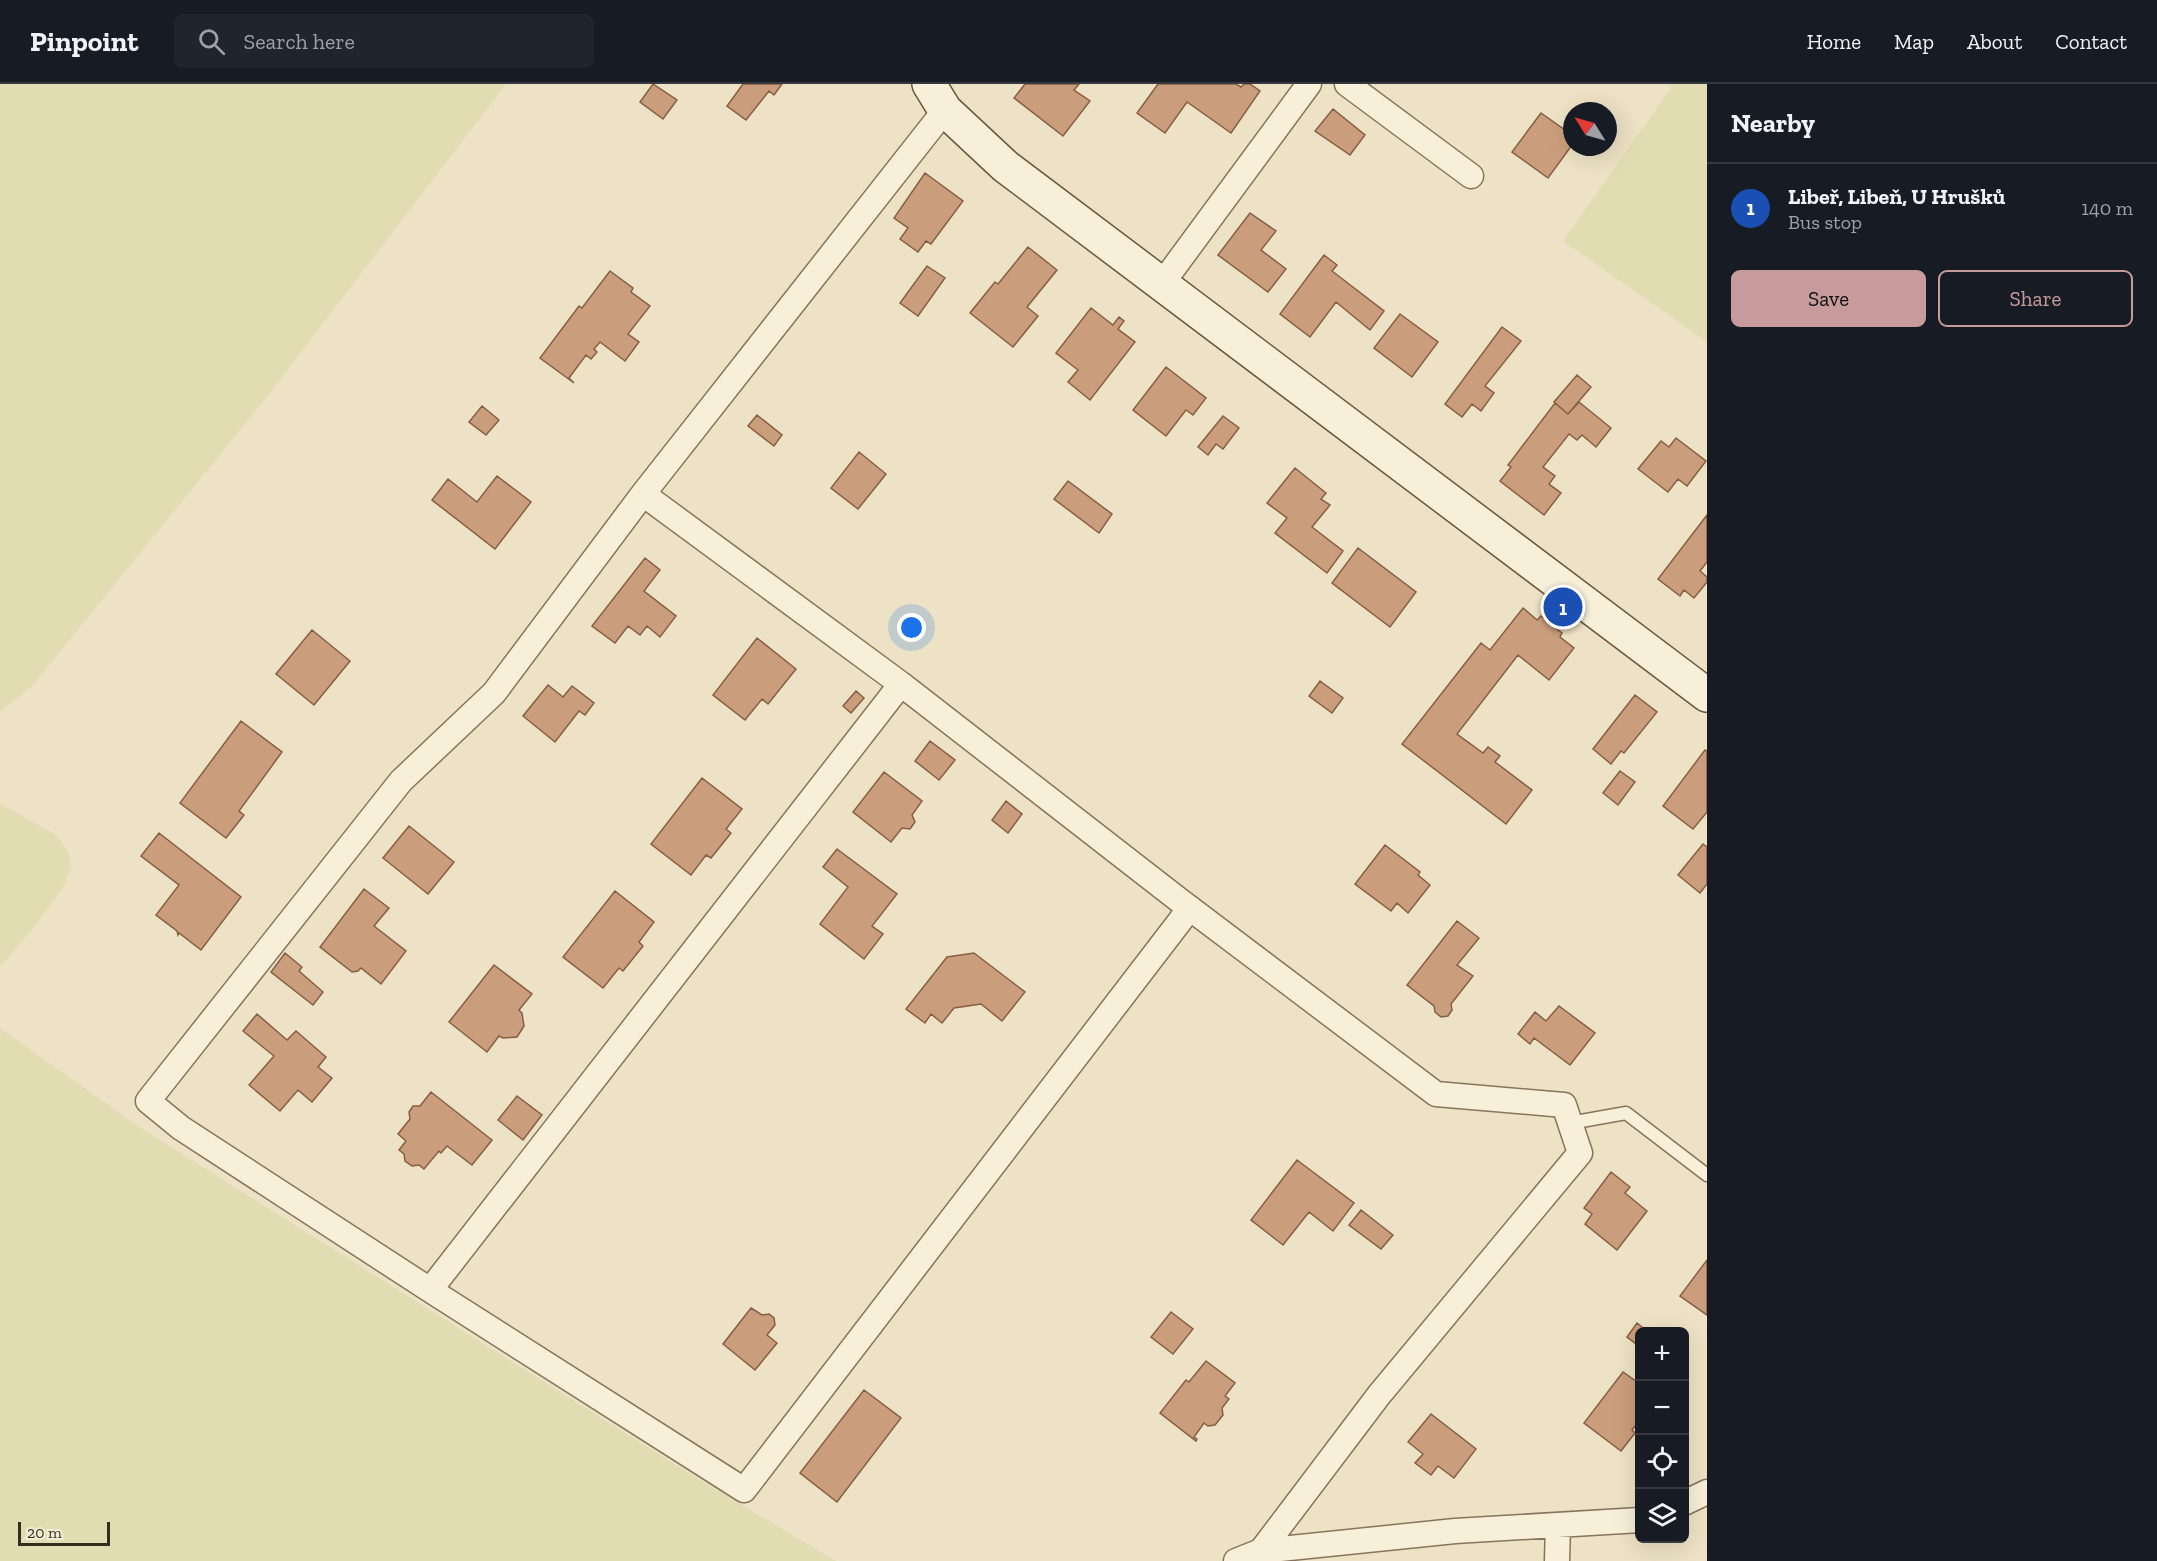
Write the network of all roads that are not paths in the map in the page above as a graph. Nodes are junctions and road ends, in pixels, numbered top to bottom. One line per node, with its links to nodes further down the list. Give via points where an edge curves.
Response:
1 (1309, 84): 5 (street)
2 (1347, 84): 4 (street)
3 (937, 97): 5 (street, via 1005,166); 6 (street)
4 (1472, 176)
5 (1161, 285): 8 (street)
6 (642, 494): 7 (street); 12 (street, via 495,693 401,781 148,1101 181,1128)
7 (902, 684): 9 (street); 12 (street)
8 (1707, 695)
9 (1190, 908): 10 (street, via 1436,1094 1564,1105); 12 (street, via 744,1490)
10 (1570, 1123): 11 (lane, via 1626,1113); 17 (street, via 1580,1153 1380,1395)
11 (1707, 1175)
12 (430, 1290)
13 (1707, 1492): 14 (street)
14 (1689, 1501)
15 (1635, 1520): 16 (street)
16 (1558, 1526): 17 (street, via 1455,1531); 19 (street)
17 (1261, 1551): 18 (street)
18 (1236, 1561)
19 (1557, 1561)

